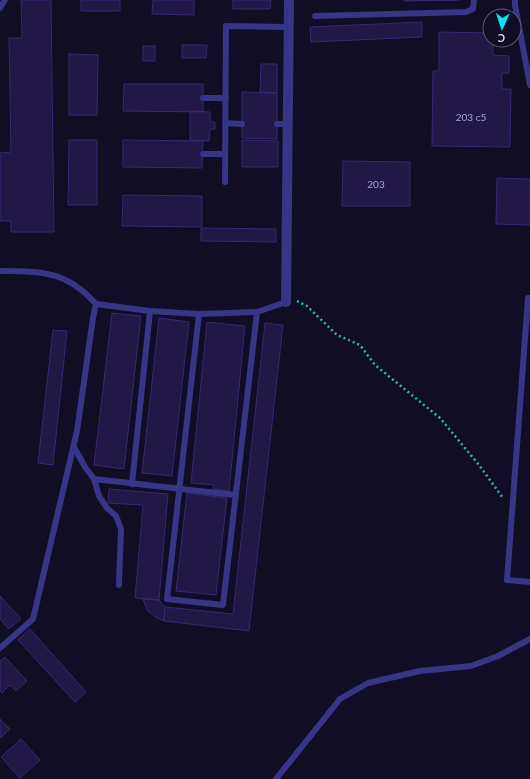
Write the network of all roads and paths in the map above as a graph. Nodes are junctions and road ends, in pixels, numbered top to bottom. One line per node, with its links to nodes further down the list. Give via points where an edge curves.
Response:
1 (5, 0): 5 (lane)
2 (289, 0): 7 (street)
3 (474, 0): 6 (lane, via 472,9 466,12)
4 (515, 0): 8 (lane)
5 (0, 8)
6 (315, 16)
7 (289, 27): 11 (lane, via 226,26); 15 (street)
8 (527, 50): 9 (lane)
9 (530, 85)
10 (203, 98): 11 (lane)
11 (226, 98): 12 (lane)
12 (225, 124): 13 (lane); 17 (lane)
13 (242, 124)
14 (277, 124): 15 (lane)
15 (288, 124): 20 (street)
16 (203, 154): 17 (lane)
17 (225, 154): 18 (lane)
18 (225, 182)
19 (0, 270): 22 (lane, via 35,272 64,278 80,288)
20 (286, 298): 24 (lane); 31 (path, via 307,306 337,335 360,345 375,365 440,418)
21 (530, 298): 31 (lane)
22 (96, 304): 23 (lane); 26 (lane)
23 (150, 311): 25 (lane); 28 (lane)
24 (257, 312): 25 (lane); 30 (lane)
25 (199, 314): 29 (lane)
26 (74, 446): 27 (lane); 35 (lane, via 33,619)
27 (94, 480): 28 (lane); 33 (lane, via 99,496 106,508 116,516 121,529)
28 (132, 484): 29 (lane)
29 (178, 489): 30 (lane); 30 (lane, via 167,599 223,604)
30 (235, 495)
31 (512, 510): 32 (lane, via 507,580)
32 (530, 582)
33 (119, 585)
34 (530, 639): 36 (lane, via 498,656 471,666 420,671 368,683 340,699)
35 (0, 648)
36 (276, 779)

